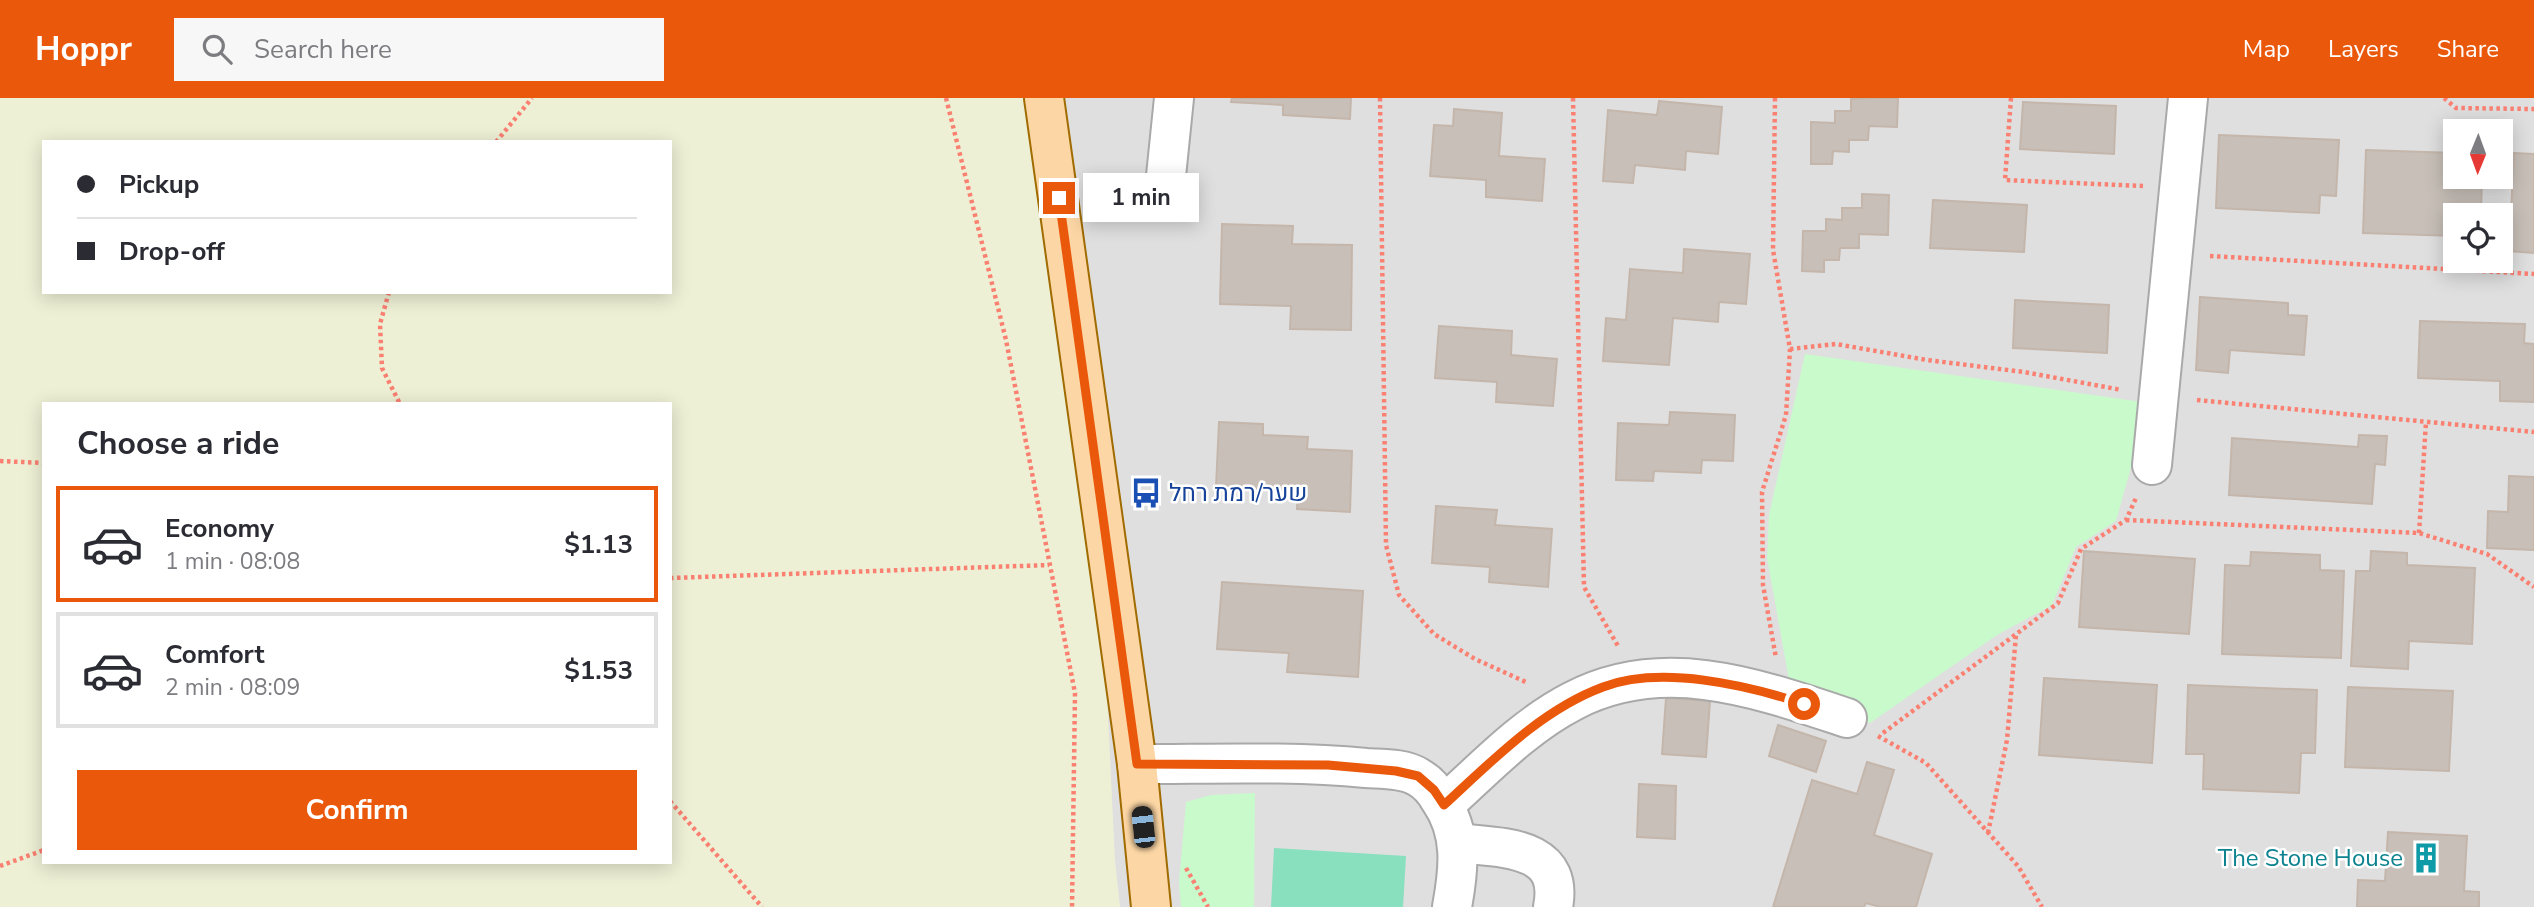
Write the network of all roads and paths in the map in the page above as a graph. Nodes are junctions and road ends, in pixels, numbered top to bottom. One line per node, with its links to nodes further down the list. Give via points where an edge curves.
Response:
1 (532, 98): 12 (path)
2 (946, 98): 25 (path, via 1006,340)
3 (1044, 98): 33 (main road)
4 (1174, 98): 13 (street)
5 (1380, 98): 31 (path, via 1386,545 1399,595 1434,634 1475,659)
6 (1573, 98): 29 (path, via 1584,587)
7 (1775, 98): 30 (path, via 1773,250 1790,349 1786,415 1762,492 1763,585)
8 (2011, 98): 14 (path, via 2006,180)
9 (2188, 98): 14 (street)
10 (2444, 98): 11 (path, via 2456,108)
11 (2534, 108)
12 (498, 140)
13 (1166, 176)
14 (2179, 188): 15 (street)
15 (2172, 254): 16 (path); 22 (street)
16 (2534, 274)
17 (388, 294): 18 (path, via 380,324 382,368)
18 (399, 402)
19 (2426, 422): 24 (path)
20 (0, 461): 21 (path)
21 (42, 463)
22 (2152, 465): 23 (path)
23 (2126, 520): 24 (path); 28 (path, via 2081,549 2058,603)
24 (2419, 533): 27 (path, via 2487,554)
25 (1049, 565): 26 (path); 41 (path, via 1074,693)
26 (672, 578)
27 (2534, 587)
28 (2017, 634): 32 (path); 36 (path, via 2007,740)
29 (1640, 678): 30 (street, via 1701,680); 31 (street, via 1605,686)
30 (1782, 696): 32 (street)
31 (1571, 702): 35 (street, via 1511,745)
32 (1863, 727): 36 (path, via 1926,764)
33 (1137, 764): 35 (street, via 1328,765 1396,771 1418,776); 42 (main road)
34 (672, 803): 40 (path)
35 (1444, 805): 37 (street)
36 (1988, 833): 45 (path, via 2018,866)
37 (1458, 843): 43 (street); 44 (street, via 1519,850 1543,861 1551,876)
38 (42, 851): 39 (path)
39 (0, 866)
40 (762, 907)
41 (1072, 907)
42 (1151, 907)
43 (1452, 907)
44 (1553, 907)
45 (2042, 907)

